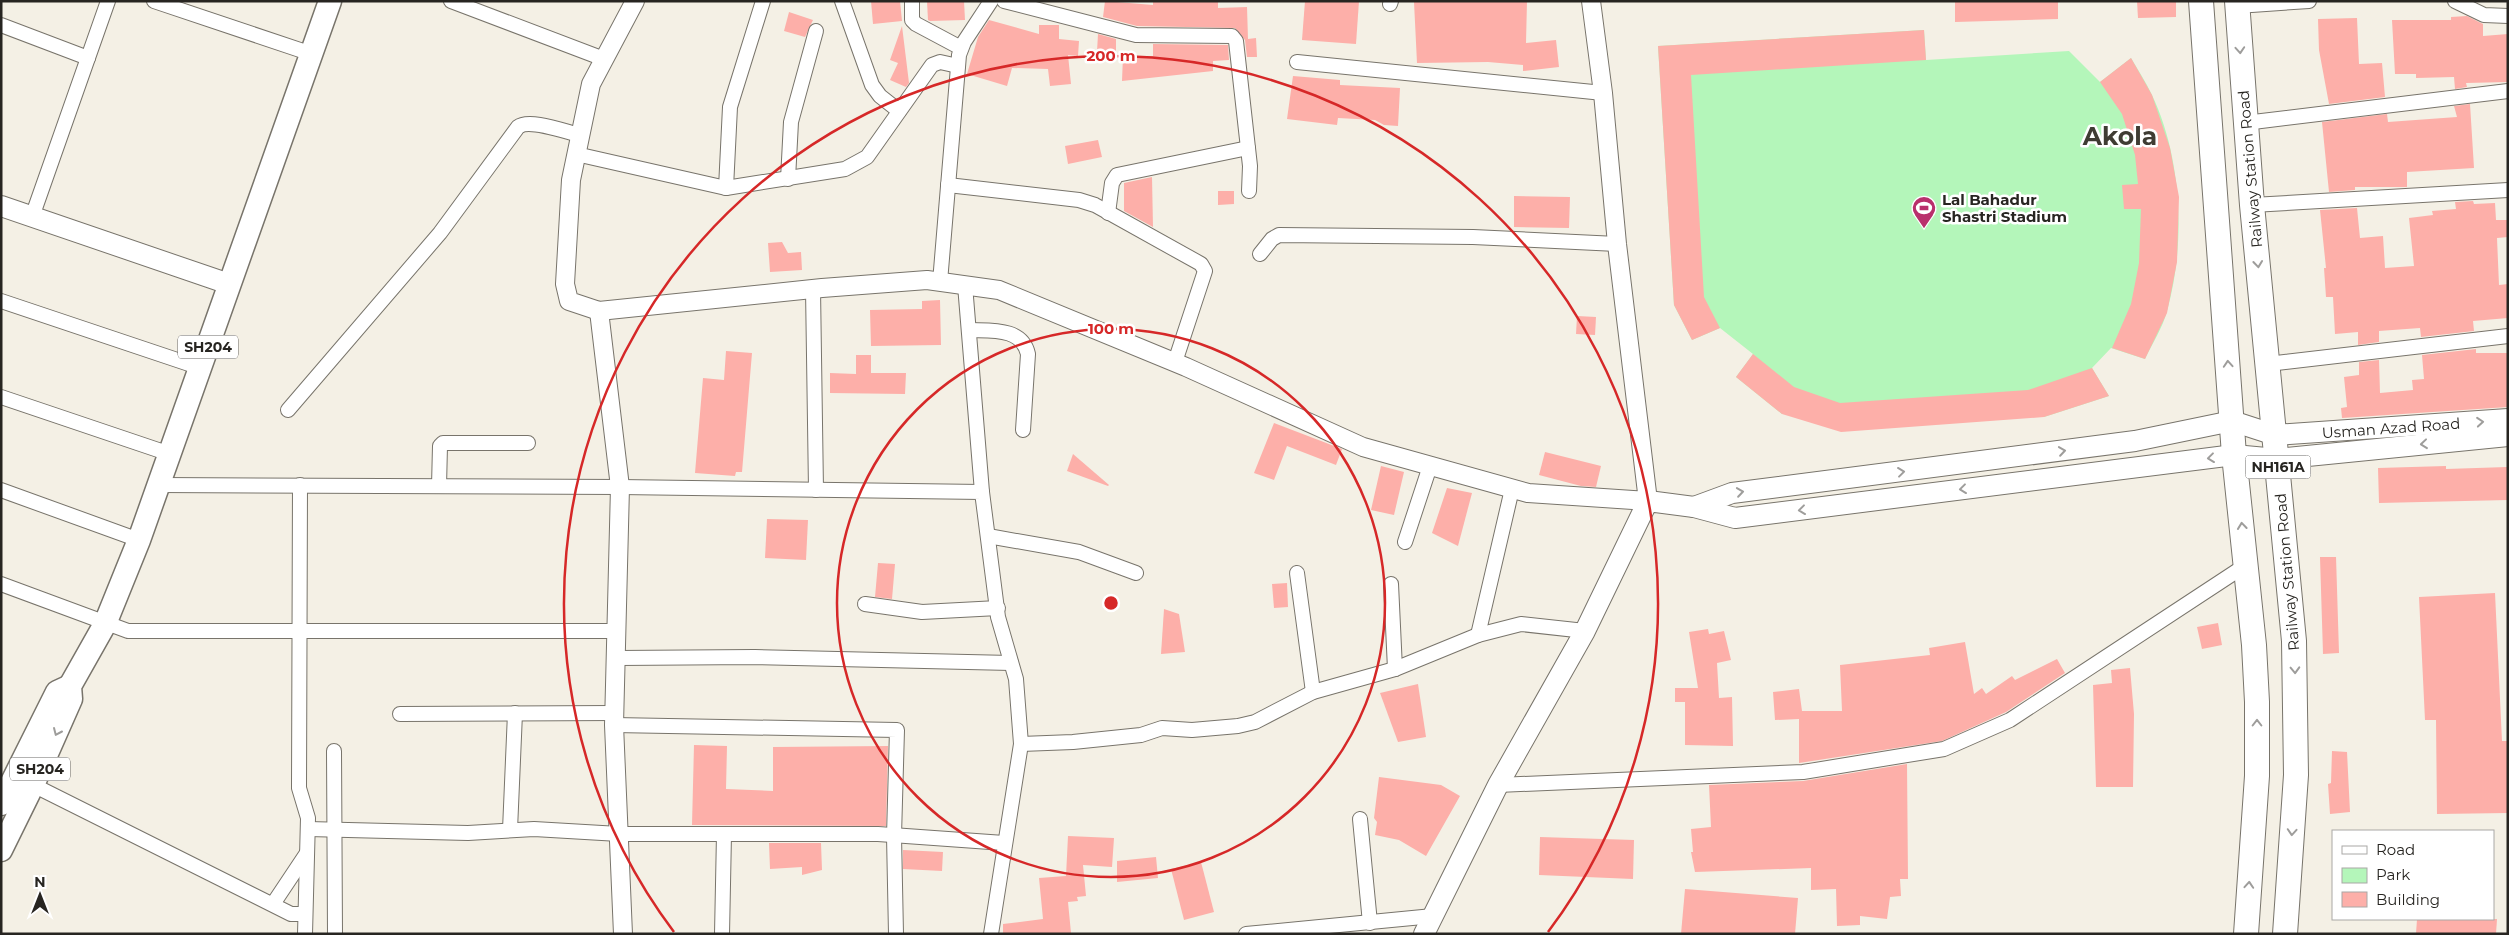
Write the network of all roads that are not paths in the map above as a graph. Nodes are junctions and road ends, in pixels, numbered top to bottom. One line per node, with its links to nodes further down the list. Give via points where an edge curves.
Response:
1 (108, 1): 21 (street)
2 (154, 1): 20 (street)
3 (330, 1): 20 (main road, SH204)
4 (451, 1): 22 (street)
5 (634, 1): 22 (street)
6 (763, 1): 34 (street, via 730,107)
7 (842, 1): 27 (street, via 872,85)
8 (912, 1): 19 (street, via 912,20 916,24)
9 (991, 1): 19 (street)
10 (1004, 1): 30 (street, via 1136,35 1232,36 1236,41)
11 (1591, 1): 26 (street)
12 (2200, 1): 57 (highway, NH161A, one-way to 12)
13 (2309, 1): 15 (street)
14 (2455, 1): 16 (street, via 2484,15)
15 (2237, 4): 28 (highway, Railway Station Road / NH161A, one-way to 28)
16 (2508, 16)
17 (1, 24): 21 (street)
18 (816, 32): 32 (street, via 791,122)
19 (960, 48): 24 (street)
20 (312, 54): 44 (main road, SH204)
21 (88, 58): 40 (street)
22 (604, 59): 29 (street, via 591,84)
23 (1298, 62): 26 (street)
24 (958, 66): 27 (street, via 940,62 932,65); 33 (street)
25 (2508, 91): 28 (street)
26 (1603, 93): 41 (street)
27 (899, 112): 32 (street, via 867,157 858,163 845,169)
28 (2246, 123): 37 (highway, Railway Station Road / NH161A)
29 (580, 135): 31 (street); 55 (street, via 531,124 518,127 440,233)
30 (1248, 148): 36 (street); 39 (street, via 1117,175 1112,183)
31 (576, 154): 34 (street); 48 (street, via 571,180 565,284 570,301)
32 (788, 179): 34 (street)
33 (948, 185): 39 (street, via 1079,200); 43 (street)
34 (726, 188)
35 (2508, 190): 37 (street)
36 (1249, 191)
37 (2252, 205): 52 (highway, Railway Station Road / NH161A, one-way to 52)
38 (1, 206): 40 (main road)
39 (1108, 213): 51 (street, via 1204,267)
40 (32, 217): 44 (main road)
41 (1617, 244): 42 (street, via 1473,237 1279,235); 76 (street)
42 (1260, 254)
43 (940, 282): 45 (street); 46 (street, via 928,280)
44 (229, 284): 53 (main road, SH204)
45 (965, 285): 49 (street); 51 (street, via 999,290)
46 (813, 289): 48 (street); 74 (street)
47 (1, 301): 53 (street)
48 (599, 311): 71 (street)
49 (969, 330): 58 (street, via 1005,332 1025,345 1028,354); 75 (street)
50 (2508, 336): 52 (street)
51 (1175, 362): 66 (street, via 1363,447)
52 (2268, 364): 59 (highway, Railway Station Road / NH161A)
53 (201, 368): 62 (main road, SH204)
54 (1, 397): 62 (street)
55 (288, 410)
56 (2508, 419): 59 (main road, Usman Azad Road, one-way to 56)
57 (2232, 421): 59 (main road); 63 (highway, NH161A); 65 (main road, one-way to 57, via 2135,441)
58 (1023, 430)
59 (2274, 435): 64 (highway, Railway Station Road / NH161A)
60 (2508, 436): 64 (main road, Usman Azad Road, one-way to 64)
61 (528, 444): 70 (street, via 443,443 440,446)
62 (170, 454): 67 (main road, SH204)
63 (2234, 455): 64 (main road, Usman Azad Road); 69 (main road, Usman Azad Road, one-way to 69); 81 (highway, NH161A, one-way to 63)
64 (2277, 459): 129 (highway, Railway Station Road / NH161A, one-way to 129, via 2294,641 2296,707 2296,775)
65 (1997, 460): 69 (main road); 77 (main road, one-way to 65, via 1732,493)
66 (1430, 466): 72 (street); 80 (street)
67 (159, 485): 68 (street); 79 (main road, SH204)
68 (300, 485): 70 (street); 89 (street)
69 (2000, 485): 77 (main road, Usman Azad Road, one-way to 77, via 1735,518)
70 (439, 486): 71 (street)
71 (620, 487): 74 (street); 90 (street)
72 (1512, 489): 76 (street, via 1528,493); 92 (street)
73 (1, 490): 79 (street)
74 (816, 490): 75 (street)
75 (982, 492): 78 (street)
76 (1648, 501): 77 (main road, Usman Azad Road); 91 (main road)
77 (1694, 507)
78 (988, 536): 82 (street, via 1079,552); 87 (street)
79 (139, 540): 88 (main road, SH204)
80 (1405, 542)
81 (2246, 565): 103 (street, via 2010,720 1944,749 1803,772); 128 (highway, NH161A, one-way to 81, via 2257,776 2257,702)
82 (1136, 573)
83 (1297, 573): 97 (street)
84 (1, 584): 88 (street)
85 (1391, 584): 95 (street)
86 (865, 604): 87 (street, via 922,612)
87 (998, 608): 94 (street)
88 (105, 624): 89 (street, via 128,631); 96 (main road, SH204)
89 (301, 631): 90 (street); 107 (street, via 299,788)
90 (617, 631): 93 (street)
91 (1585, 631): 92 (street, via 1521,624); 103 (main road)
92 (1478, 635): 95 (street)
93 (618, 658): 94 (street, via 755,657); 100 (street)
94 (1011, 663): 101 (street, via 1016,679)
95 (1395, 670): 97 (street)
96 (70, 686): 104 (main road, SH204, one-way to 104, via 71,699); 105 (main road, SH204, via 57,692)
97 (1313, 692): 101 (street, via 1255,722 1238,726 1192,730 1162,728 1141,736)
98 (515, 713): 99 (street); 100 (street); 109 (street)
99 (400, 714)
100 (615, 719): 110 (street); 112 (street, via 897,730)
101 (1021, 744): 113 (street)
102 (334, 751): 108 (street)
103 (1498, 785): 118 (main road)
104 (33, 786): 114 (main road, SH204); 116 (street)
105 (1, 804)
106 (1360, 819): 119 (street)
107 (308, 829): 108 (street); 115 (street)
108 (335, 829): 109 (street, via 458,833); 121 (street)
109 (510, 830): 110 (street, via 534,828)
110 (619, 834): 111 (street); 122 (street)
111 (724, 834): 112 (street); 123 (street)
112 (894, 836): 113 (street); 124 (street)
113 (1004, 843): 125 (street)
114 (1, 850)
115 (307, 852): 116 (street); 117 (street)
116 (273, 904): 117 (street, via 291,914)
117 (304, 914): 120 (street)
118 (1433, 916): 119 (street); 127 (main road)
119 (1370, 923): 126 (street)
120 (305, 934)
121 (335, 934)
122 (623, 934)
123 (722, 934)
124 (896, 934)
125 (991, 934)
126 (1246, 934)
127 (1424, 934)
128 (2246, 934)
129 (2285, 934)

